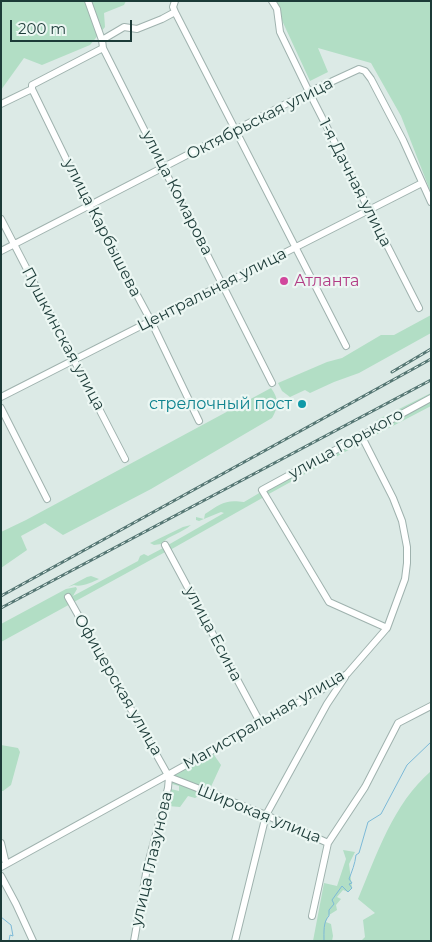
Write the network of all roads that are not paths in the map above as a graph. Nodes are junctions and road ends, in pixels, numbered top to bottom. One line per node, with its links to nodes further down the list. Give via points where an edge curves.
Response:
1 (88, 1): 5 (street, улица Комарова)
2 (175, 1): 4 (street)
3 (272, 1): 7 (street, 1-я Дачная улица, via 277,9 280,32)
4 (175, 12): 5 (street, via 137,29 124,27); 9 (street)
5 (102, 44): 6 (street, via 32,85); 10 (street, улица Комарова)
6 (32, 89): 8 (street); 13 (street, улица Карбышева)
7 (309, 92): 9 (street, Октябрьская улица); 11 (street, Октябрьская улица, via 359,69 365,71 403,140); 14 (street, 1-я Дачная улица)
8 (1, 104)
9 (235, 131): 10 (street, Октябрьская улица); 17 (street)
10 (163, 168): 13 (street, Октябрьская улица); 19 (street, улица Комарова)
11 (422, 183): 12 (street); 14 (street, Центральная улица)
12 (431, 202)
13 (89, 206): 16 (street, Октябрьская улица); 21 (street, улица Карбышева)
14 (368, 209): 17 (street, Центральная улица); 20 (street, 1-я Дачная улица)
15 (1, 219): 16 (street, Пушкинская улица)
16 (14, 244): 18 (street, Октябрьская улица); 23 (street, Пушкинская улица)
17 (296, 247): 19 (street, Центральная улица); 22 (street)
18 (1, 251)
19 (223, 285): 21 (street, Центральная улица); 24 (street, улица Комарова)
20 (419, 308)
21 (150, 321): 23 (street, Центральная улица); 28 (street, улица Карбышева)
22 (346, 346)
23 (75, 360): 25 (street, Центральная улица); 30 (street, Пушкинская улица)
24 (272, 384)
25 (1, 397)
26 (431, 398): 29 (street, улица Горького)
27 (1, 408): 31 (street)
28 (199, 421)
29 (362, 435): 34 (street, Магистральная улица, via 393,498 406,539 405,578); 34 (street, улица Горького, via 262,490 329,602)
30 (125, 459)
31 (47, 499)
32 (165, 545): 37 (street, улица Есина)
33 (68, 597): 38 (street, Офицерская улица)
34 (387, 628): 35 (street, Магистральная улица)
35 (347, 674): 37 (street, Магистральная улица); 39 (street)
36 (431, 706): 41 (street, Широкая улица, via 398,723 365,787)
37 (261, 724): 38 (street, Магистральная улица)
38 (169, 776): 39 (street, Широкая улица); 42 (street, Магистральная улица); 46 (street, улица Глазунова)
39 (266, 815): 41 (street, Широкая улица); 47 (street)
40 (1, 843): 42 (street)
41 (328, 843): 44 (street)
42 (4, 865)
43 (1, 876): 45 (street)
44 (312, 916)
45 (33, 941)
46 (134, 941)
47 (235, 941)

